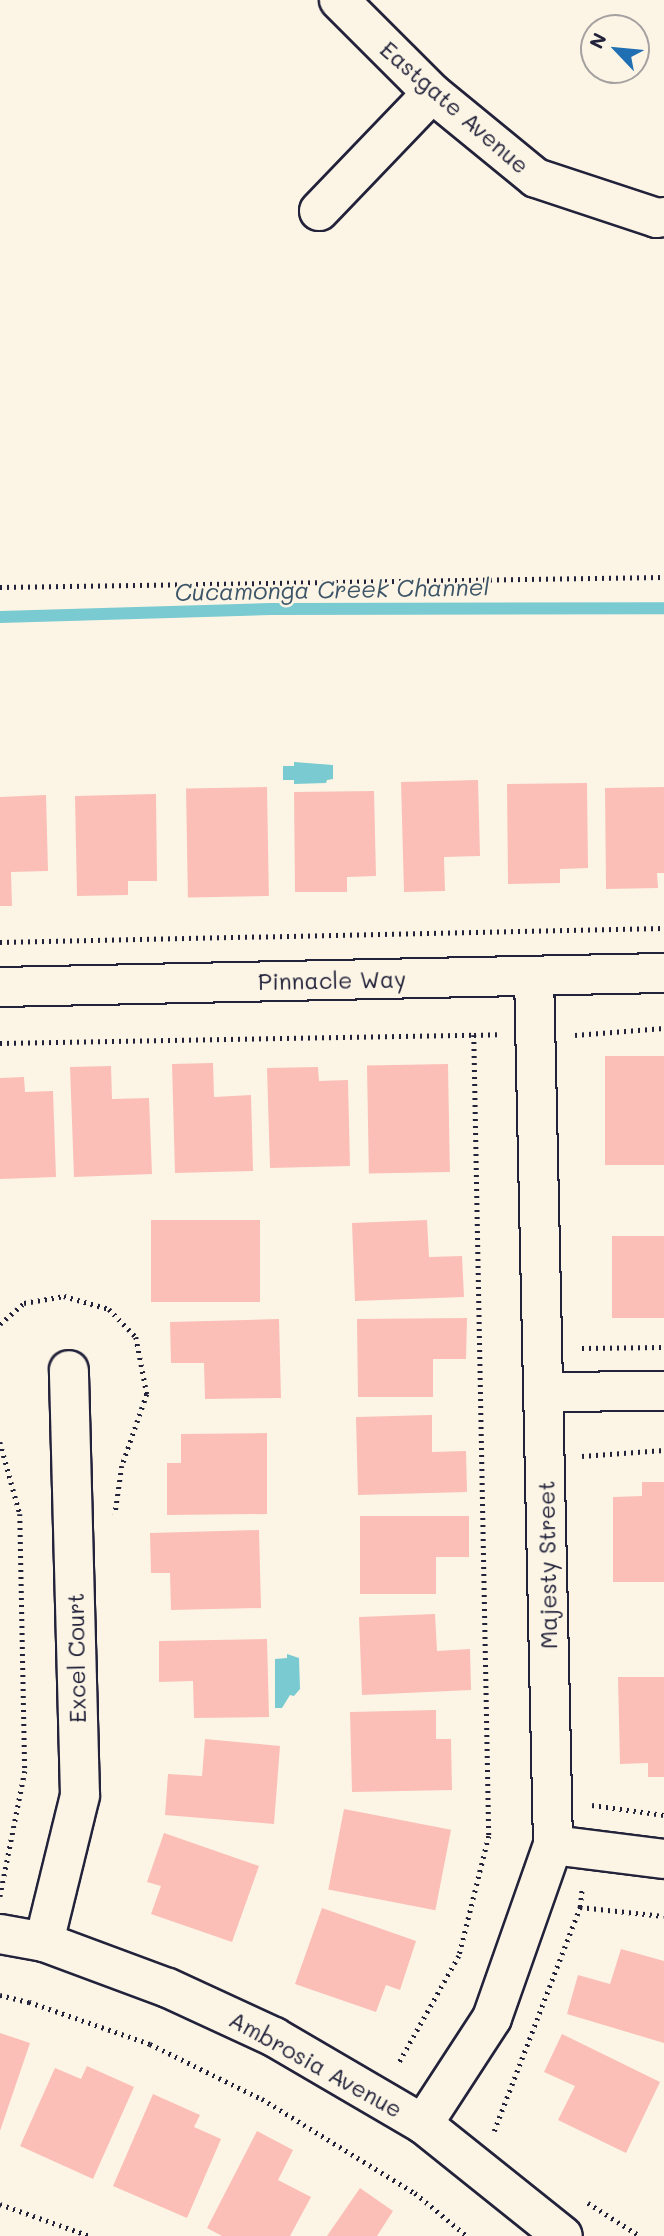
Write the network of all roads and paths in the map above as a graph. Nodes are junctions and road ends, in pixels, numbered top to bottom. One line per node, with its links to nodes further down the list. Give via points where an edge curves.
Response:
1 (338, 0): 2 (street, Eastgate Avenue)
2 (432, 93): 3 (street); 4 (street, Eastgate Avenue, via 536,178)
3 (319, 211)
4 (664, 217)
5 (664, 577): 6 (path)
6 (0, 587)
7 (664, 928): 8 (path)
8 (0, 942)
9 (664, 973): 10 (street, Pinnacle Way)
10 (534, 976): 11 (street, Pinnacle Way); 20 (street, Majesty Street)
11 (0, 987)
12 (664, 1028): 14 (path, via 575,1034)
13 (0, 1043): 34 (path, via 474,1035 489,1836 459,1956)
14 (576, 1047)
15 (0, 1324): 24 (path, via 24,1303 64,1296 109,1310 136,1337 147,1394 122,1466)
16 (582, 1335): 17 (path, via 582,1349)
17 (664, 1347)
18 (69, 1370): 32 (street, Excel Court, via 80,1795)
19 (664, 1391): 20 (street)
20 (543, 1392): 27 (street, Majesty Street)
21 (0, 1441): 29 (path, via 20,1514 25,1771)
22 (664, 1450): 23 (path, via 582,1455)
23 (582, 1469)
24 (113, 1524)
25 (589, 1804): 26 (path)
26 (664, 1815)
27 (553, 1844): 28 (street); 35 (street, Majesty Street, via 492,2018)
28 (664, 1859)
29 (0, 1897)
30 (664, 1916): 36 (path, via 580,1907)
31 (0, 1934): 32 (street, Ambrosia Avenue)
32 (44, 1942): 35 (street, Ambrosia Avenue, via 168,1987 274,2036)
33 (0, 1995): 40 (path, via 150,2043 262,2099 415,2193)
34 (396, 2067)
35 (423, 2124): 41 (street, Ambrosia Avenue)
36 (493, 2134)
37 (578, 2197): 42 (path)
38 (0, 2204): 39 (path)
39 (90, 2236)
40 (467, 2236)
41 (563, 2236)
42 (640, 2236)

